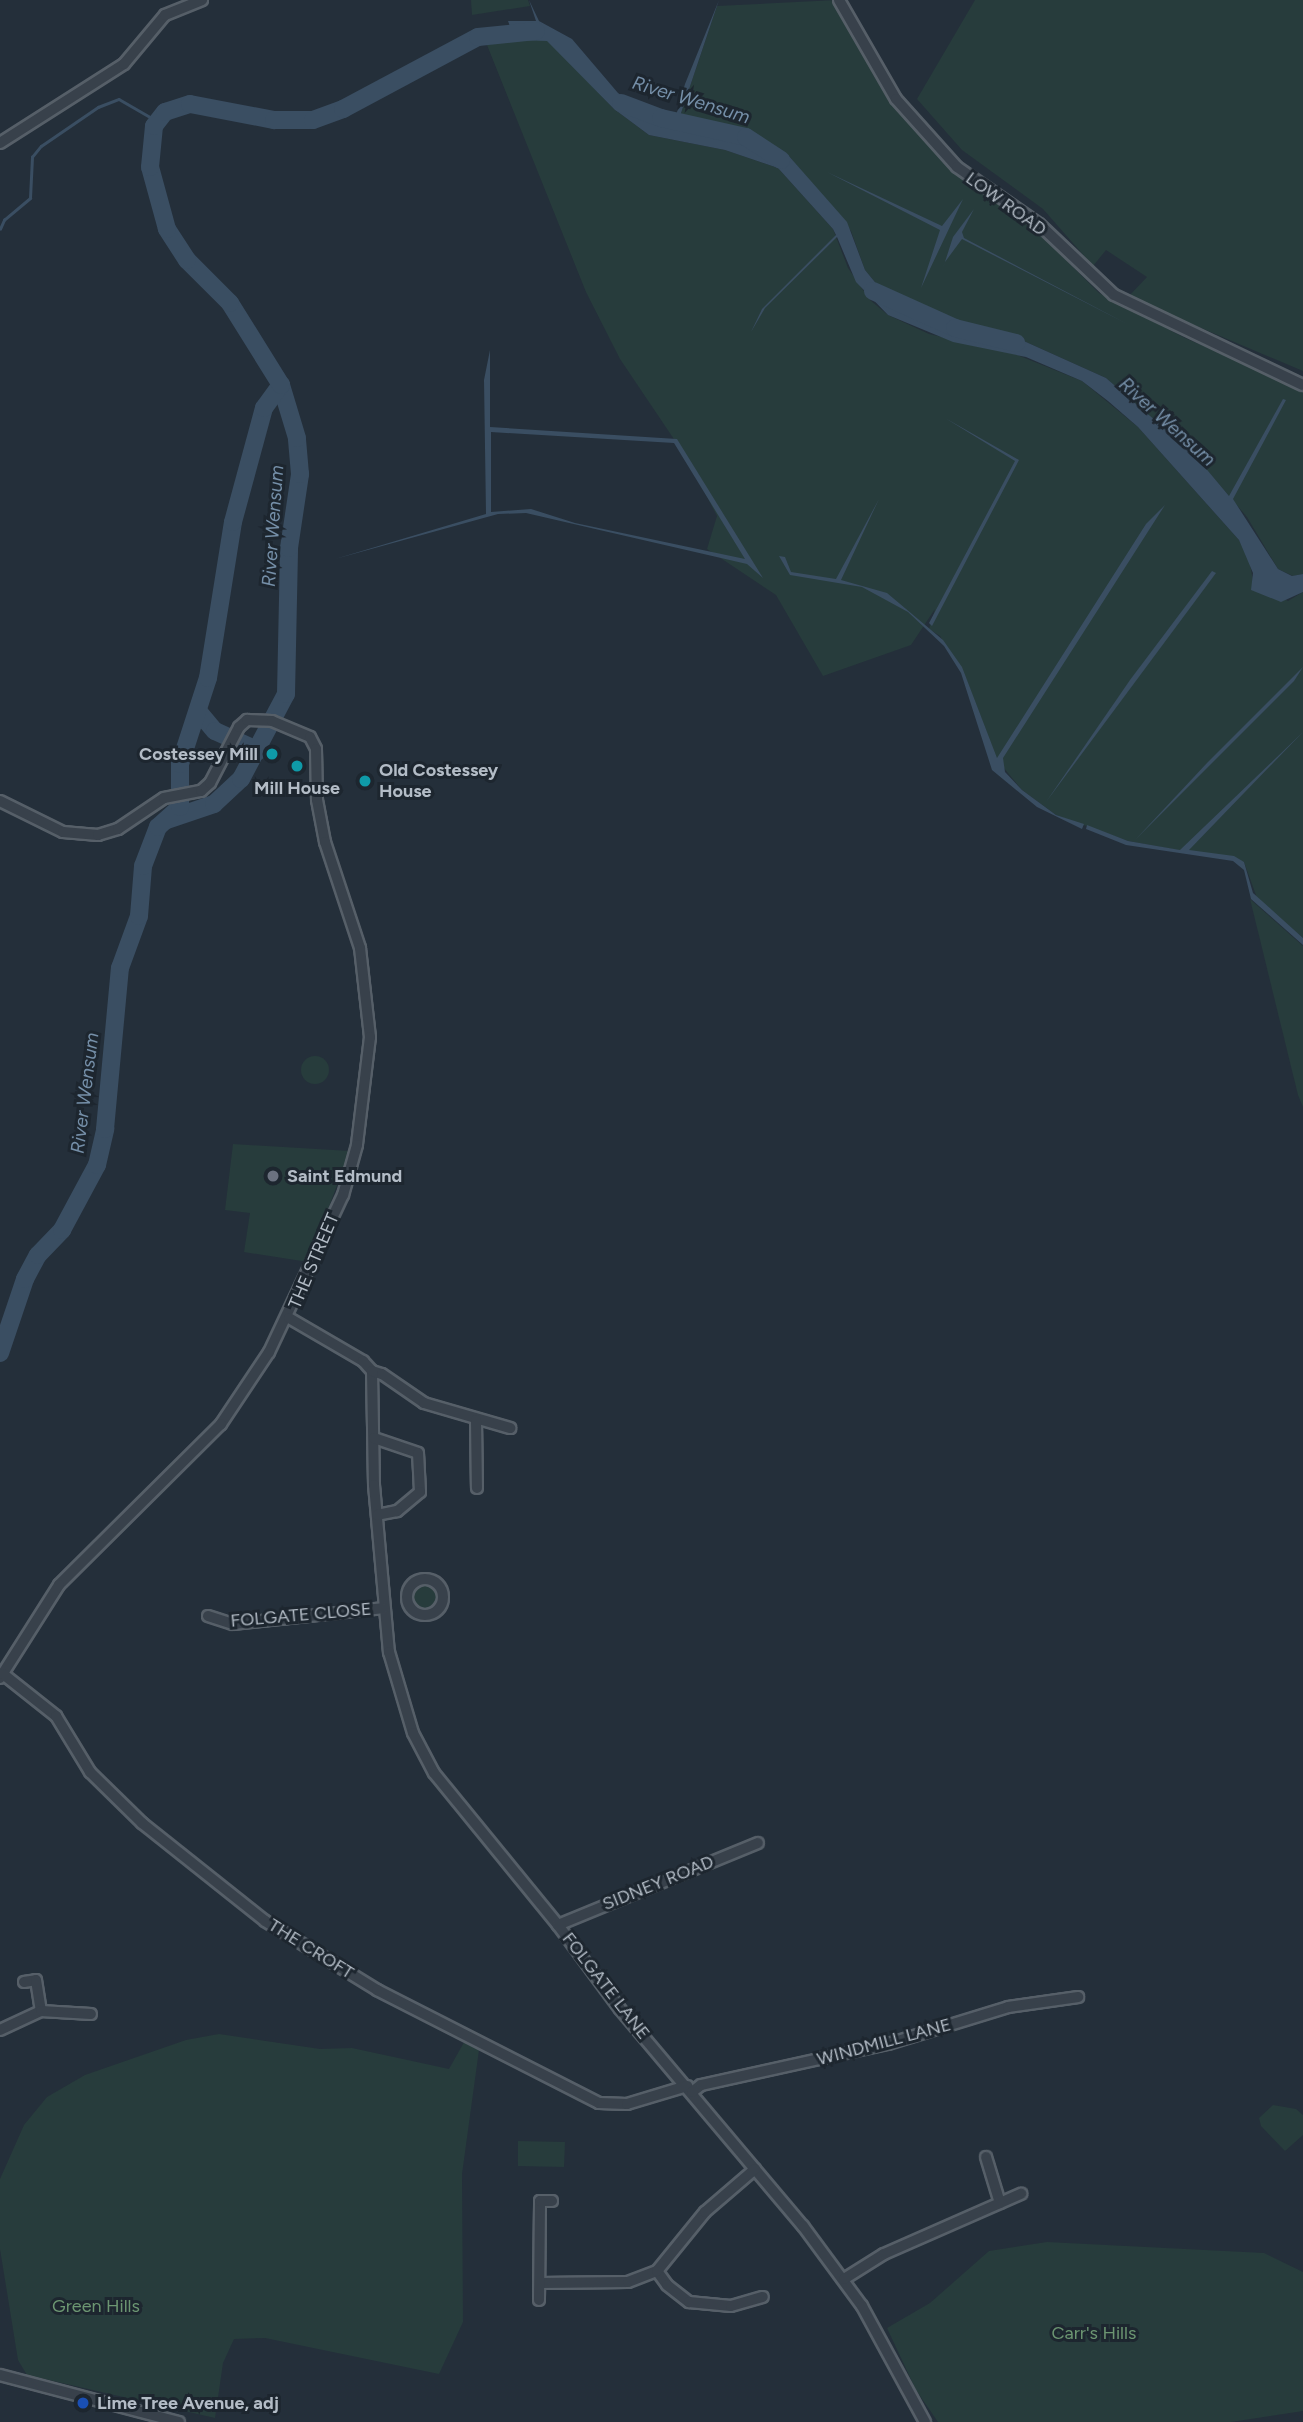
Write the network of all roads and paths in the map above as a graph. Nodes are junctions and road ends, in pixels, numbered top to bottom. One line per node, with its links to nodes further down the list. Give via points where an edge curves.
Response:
1 (202, 0): 3 (street, via 165,15 124,64)
2 (839, 0): 4 (street, LOW ROAD, via 896,99 926,138 965,173 1039,223 1114,295)
3 (0, 143)
4 (1303, 385)
5 (0, 801): 6 (street, THE STREET, via 38,822 80,837 118,829 164,798 190,795 210,783 239,727 261,718 310,737 316,749 317,800 325,842 360,948 370,1037 357,1145 342,1195)
6 (289, 1318): 7 (street, via 363,1361); 16 (street, THE STREET, via 221,1424 59,1585)
7 (372, 1371): 8 (street, via 424,1403); 9 (street, FOLGATE LANE)
8 (476, 1420): 10 (street, via 506,1427); 11 (street)
9 (374, 1438): 12 (street, FOLGATE LANE); 12 (street, via 418,1453 420,1492 397,1511)
10 (503, 1440)
11 (477, 1488)
12 (377, 1515): 14 (street, FOLGATE LANE)
13 (407, 1599): 14 (street, FOLGATE CLOSE)
14 (384, 1604): 15 (street, FOLGATE CLOSE, via 233,1624); 18 (street, FOLGATE LANE, via 395,1680 429,1763)
15 (215, 1615)
16 (1, 1676): 24 (street, THE CROFT, via 56,1716 90,1772 142,1823 265,1921 366,1983 599,2103 627,2104)
17 (758, 1843): 18 (street, SIDNEY ROAD)
18 (558, 1925): 24 (street, FOLGATE LANE)
19 (36, 1980): 21 (street)
20 (1078, 1997): 24 (street, WINDMILL LANE, via 1008,2007 888,2044)
21 (41, 2011): 22 (street); 23 (street)
22 (91, 2014)
23 (0, 2030)
24 (689, 2089): 26 (street, FOLGATE LANE)
25 (1001, 2162): 31 (street, via 987,2162)
26 (755, 2169): 32 (street, via 705,2212); 33 (street, FOLGATE LANE)
27 (1021, 2194): 31 (street)
28 (527, 2201): 29 (street)
29 (540, 2201): 30 (street); 34 (street)
30 (552, 2201)
31 (1000, 2203): 33 (street, via 884,2254)
32 (657, 2271): 34 (street, via 628,2282); 37 (street, via 689,2302 709,2307)
33 (844, 2279): 42 (street, FOLGATE LANE)
34 (540, 2283): 36 (street)
35 (763, 2297): 37 (street)
36 (539, 2300)
37 (750, 2302): 38 (street)
38 (754, 2315)
39 (0, 2375): 40 (street)
40 (129, 2417): 41 (street)
41 (178, 2422)
42 (925, 2422)

